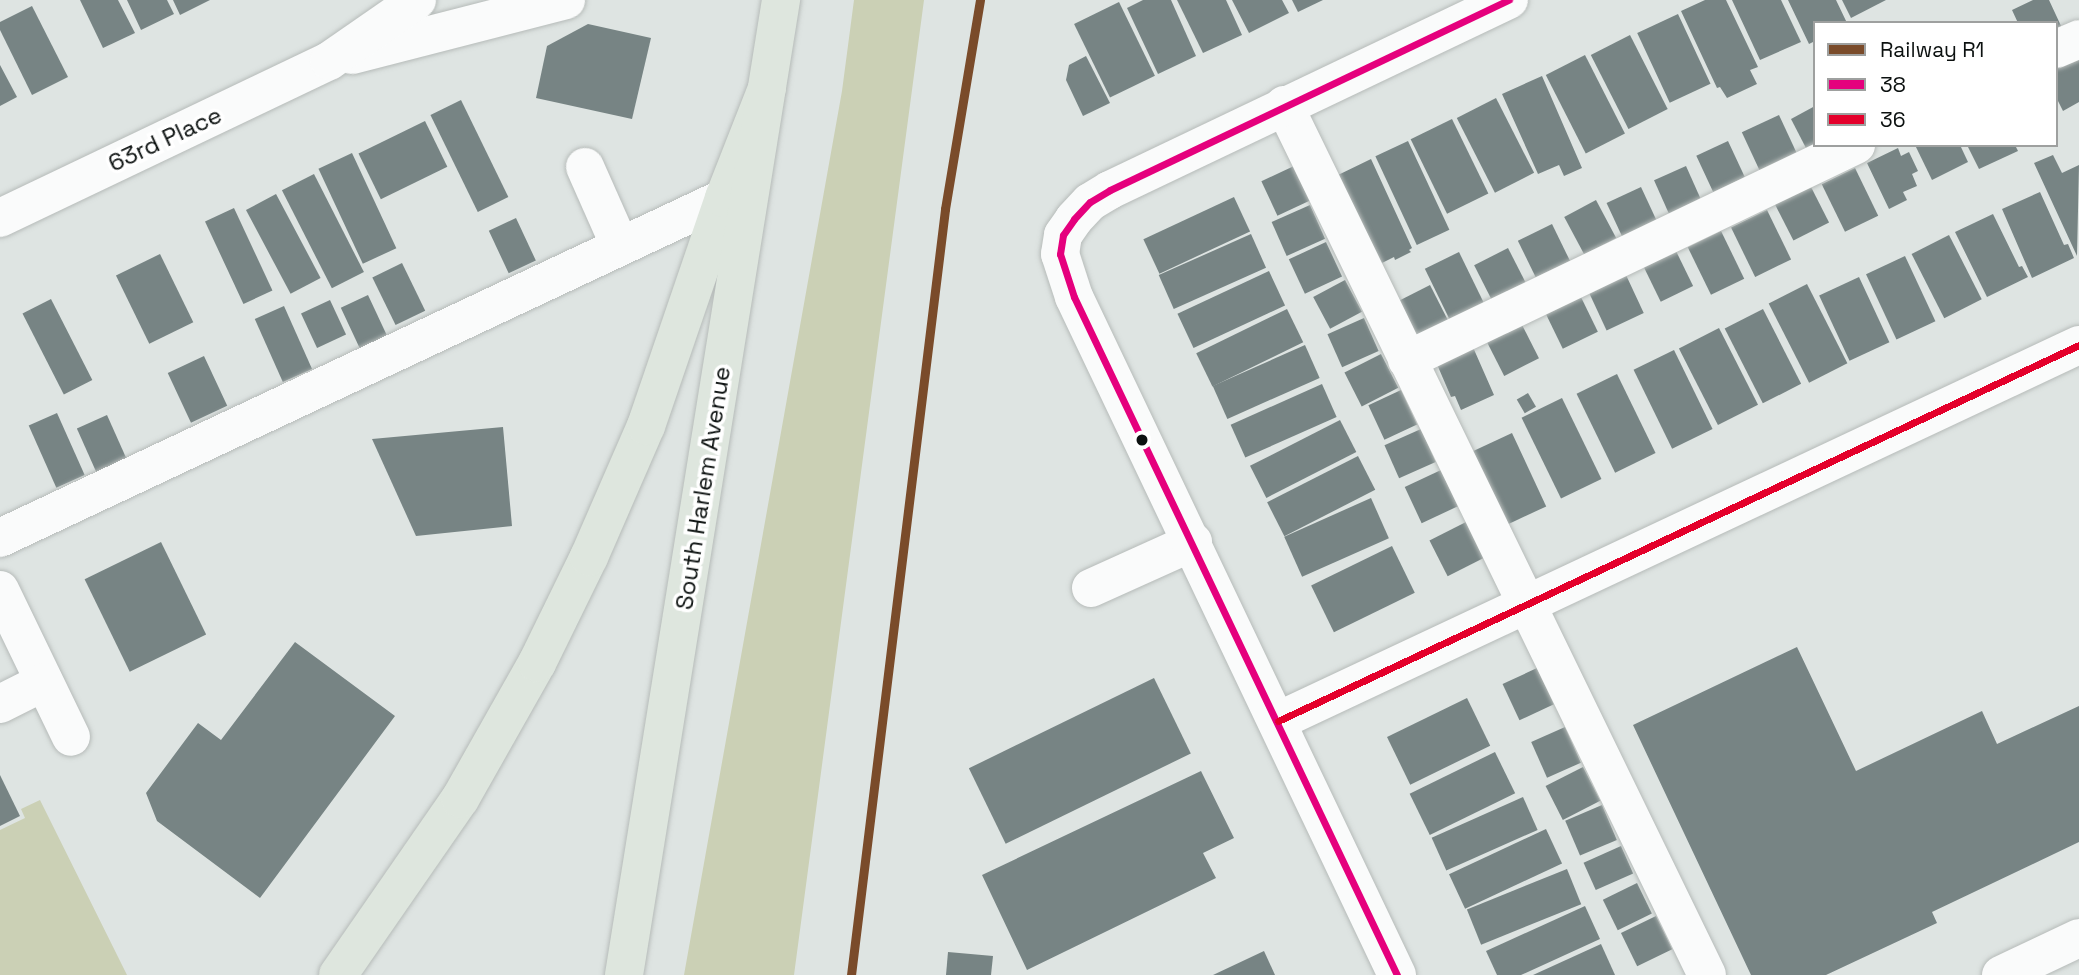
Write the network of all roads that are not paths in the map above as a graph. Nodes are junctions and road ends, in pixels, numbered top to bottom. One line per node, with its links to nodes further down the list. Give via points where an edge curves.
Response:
1 (417, 0): 7 (street, 63rd Place)
2 (566, 0): 7 (street, 63rd Place)
3 (781, 0): 8 (main road, South Harlem Avenue)
4 (1509, 0): 9 (street)
5 (2079, 38): 6 (street)
6 (2058, 48)
7 (329, 61): 13 (street, 63rd Place)
8 (767, 88): 12 (main road); 28 (main road, South Harlem Avenue)
9 (1284, 105): 16 (street); 18 (street, via 1090,202 1063,235 1060,254 1074,297)
10 (1852, 147): 16 (street)
11 (584, 167): 14 (street)
12 (724, 198): 14 (street); 27 (main road, via 646,426 537,663 460,799)
13 (0, 218)
14 (620, 246): 17 (street)
15 (2079, 345): 21 (street)
16 (1407, 360): 21 (street)
17 (0, 538)
18 (1193, 542): 19 (street); 24 (street)
19 (1091, 588)
20 (0, 590): 22 (street)
21 (1525, 605): 24 (street); 30 (street)
22 (44, 682): 23 (street); 25 (street)
23 (0, 704)
24 (1278, 722): 29 (street)
25 (71, 737)
26 (2079, 938): 31 (street)
27 (338, 975)
28 (624, 975)
29 (1397, 975)
30 (1707, 975)
31 (2001, 975)

